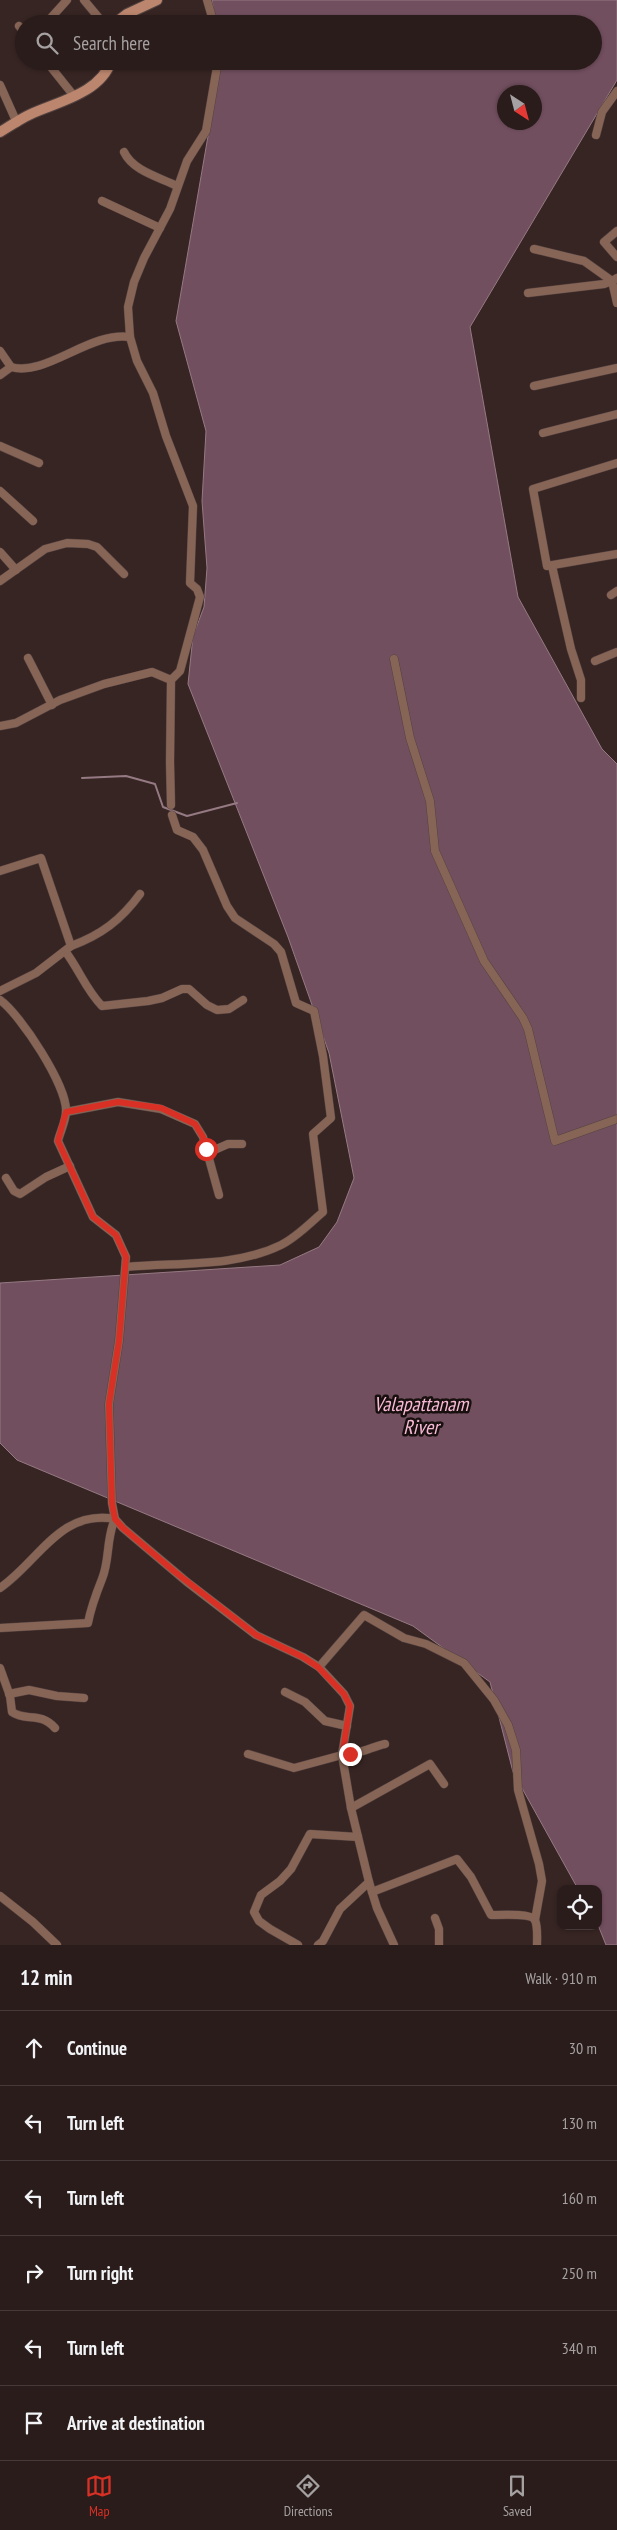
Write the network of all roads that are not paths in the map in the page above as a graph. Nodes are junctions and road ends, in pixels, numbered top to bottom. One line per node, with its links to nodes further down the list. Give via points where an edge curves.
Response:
1 (66, 0): 5 (street)
2 (84, 0): 6 (street)
3 (157, 0): 7 (main road)
4 (207, 0): 8 (street)
5 (53, 15)
6 (96, 15)
7 (126, 15)
8 (211, 15)
9 (53, 70): 14 (street)
10 (105, 70): 14 (main road, via 98,80)
11 (216, 70): 19 (street, via 206,131 187,161)
12 (0, 85): 15 (street)
13 (617, 91): 17 (street, via 602,112)
14 (74, 96): 15 (main road)
15 (16, 123): 16 (main road)
16 (0, 132)
17 (596, 135)
18 (124, 152): 19 (street, via 138,168)
19 (177, 186): 21 (street)
20 (102, 201): 21 (street)
21 (160, 228): 28 (street, via 134,282 128,307)
22 (617, 231): 24 (street, via 604,242)
23 (534, 248): 25 (street, via 584,261)
24 (617, 257)
25 (614, 279): 26 (street, via 604,284); 27 (street)
26 (528, 293)
27 (617, 303)
28 (130, 337): 30 (street, via 102,339 36,366 20,370); 51 (street, via 193,506 190,583 200,597 180,671)
29 (0, 351): 30 (street)
30 (11, 367): 32 (street)
31 (617, 368): 33 (street)
32 (0, 375)
33 (534, 386)
34 (617, 414): 35 (street)
35 (543, 433)
36 (0, 446): 37 (street)
37 (39, 463)
38 (617, 463): 43 (street, via 533,489 544,556 547,566)
39 (0, 491): 40 (street)
40 (33, 521)
41 (0, 552): 44 (street)
42 (617, 554): 43 (street)
43 (552, 566): 52 (street, via 581,680)
44 (16, 570): 45 (street, via 45,549 67,543 97,547); 46 (street)
45 (124, 574)
46 (0, 581)
47 (617, 652): 50 (street)
48 (28, 658): 53 (street)
49 (394, 659): 64 (street, via 410,738 430,801 435,851 484,961 528,1029 555,1141)
50 (595, 661)
51 (172, 680): 53 (street, via 152,672 104,684); 55 (street)
52 (581, 698)
53 (52, 704): 54 (street, via 16,723)
54 (0, 726)
55 (172, 805)
56 (172, 815): 70 (street, via 177,830 193,837 203,850 235,918 281,952 296,1003 314,1010 331,1118 313,1134 323,1212 282,1245 252,1255 218,1262)
57 (0, 870): 59 (street, via 41,858)
58 (140, 894): 59 (street, via 111,926)
59 (68, 949): 60 (street, via 23,981); 62 (street, via 94,998 102,1006 162,998 182,989 189,989 207,1006 217,1010 229,1009)
60 (0, 992)
61 (0, 1000): 63 (street, via 25,1026 57,1079 65,1096)
62 (243, 1000)
63 (66, 1112): 66 (street, via 118,1102 161,1108 195,1124); 67 (street, via 58,1141)
64 (617, 1120)
65 (242, 1144): 66 (street, via 228,1144 212,1151)
66 (206, 1149): 69 (street)
67 (70, 1166): 68 (street, via 20,1194 14,1191); 70 (street, via 93,1217 116,1235 126,1257)
68 (6, 1178)
69 (219, 1194)
70 (126, 1267): 71 (street, via 109,1404)
71 (115, 1519): 72 (street, via 101,1516 76,1522 42,1548); 73 (street, via 88,1624); 74 (street, via 175,1572 256,1635)
72 (0, 1588)
73 (0, 1628)
74 (318, 1667): 79 (street, via 350,1706); 91 (street, via 364,1615 404,1638 426,1644 464,1663 480,1680 508,1725 516,1750 518,1790 542,1881)
75 (0, 1668): 77 (street)
76 (285, 1692): 79 (street, via 304,1702 325,1720)
77 (9, 1694): 78 (street, via 29,1690); 80 (street, via 12,1712 42,1718)
78 (84, 1698)
79 (347, 1726): 82 (street)
80 (55, 1728)
81 (385, 1744): 82 (street, via 358,1754)
82 (342, 1752): 83 (street, via 294,1768); 85 (street)
83 (248, 1754)
84 (444, 1784): 85 (street, via 430,1764)
85 (351, 1808): 86 (street)
86 (358, 1836): 87 (street); 93 (street, via 310,1834 287,1874 259,1898 254,1912 259,1921)
87 (369, 1882): 88 (street); 94 (street, via 340,1910)
88 (372, 1892): 91 (street, via 457,1858 491,1915 518,1915); 95 (street)
89 (0, 1896): 92 (street)
90 (435, 1918): 96 (street)
91 (535, 1920): 97 (street)
92 (57, 1945)
93 (298, 1945)
94 (318, 1945)
95 (394, 1945)
96 (439, 1945)
97 (538, 1945)

